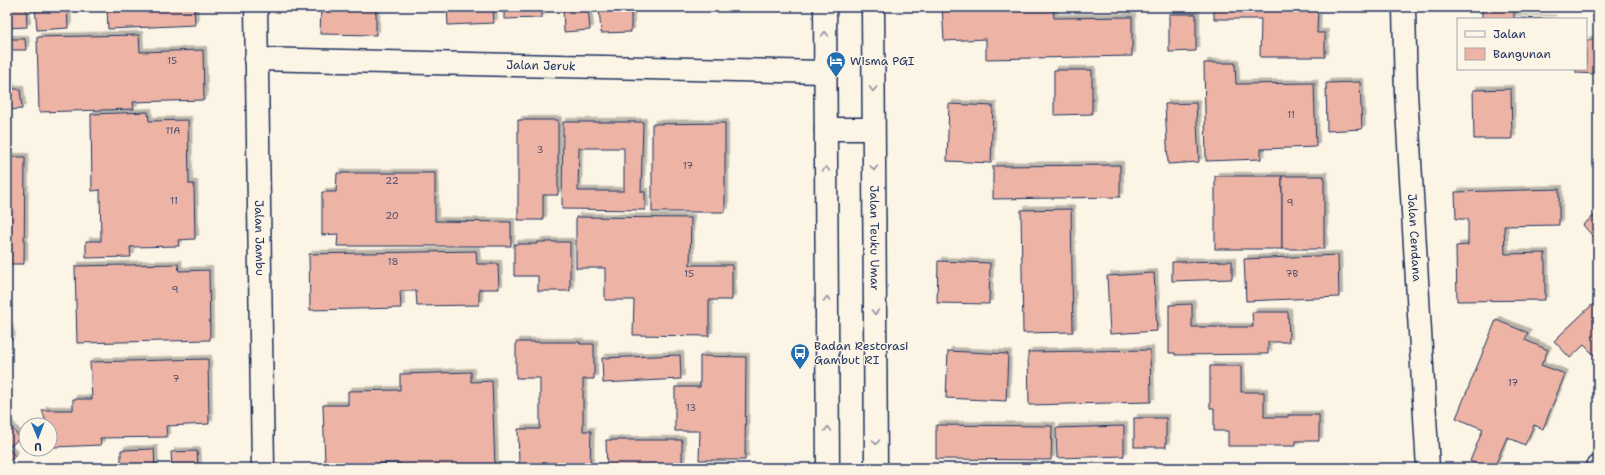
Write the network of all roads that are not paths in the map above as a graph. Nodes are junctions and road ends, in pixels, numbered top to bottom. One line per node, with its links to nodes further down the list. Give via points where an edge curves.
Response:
1 (256, 7): 5 (street, Jalan Jambu)
2 (825, 7): 6 (street, one-way to 2)
3 (873, 7): 8 (street, Jalan Teuku Umar, one-way to 8)
4 (1404, 7): 12 (street, Jalan Cendana, via 1406,93)
5 (256, 59): 6 (street, Jalan Jeruk); 9 (street, Jalan Jambu)
6 (825, 72): 7 (street)
7 (826, 129): 8 (street); 10 (street, one-way to 7)
8 (873, 129): 11 (street, Jalan Teuku Umar, one-way to 11)
9 (263, 468)
10 (828, 468)
11 (876, 468)
12 (1428, 468)

